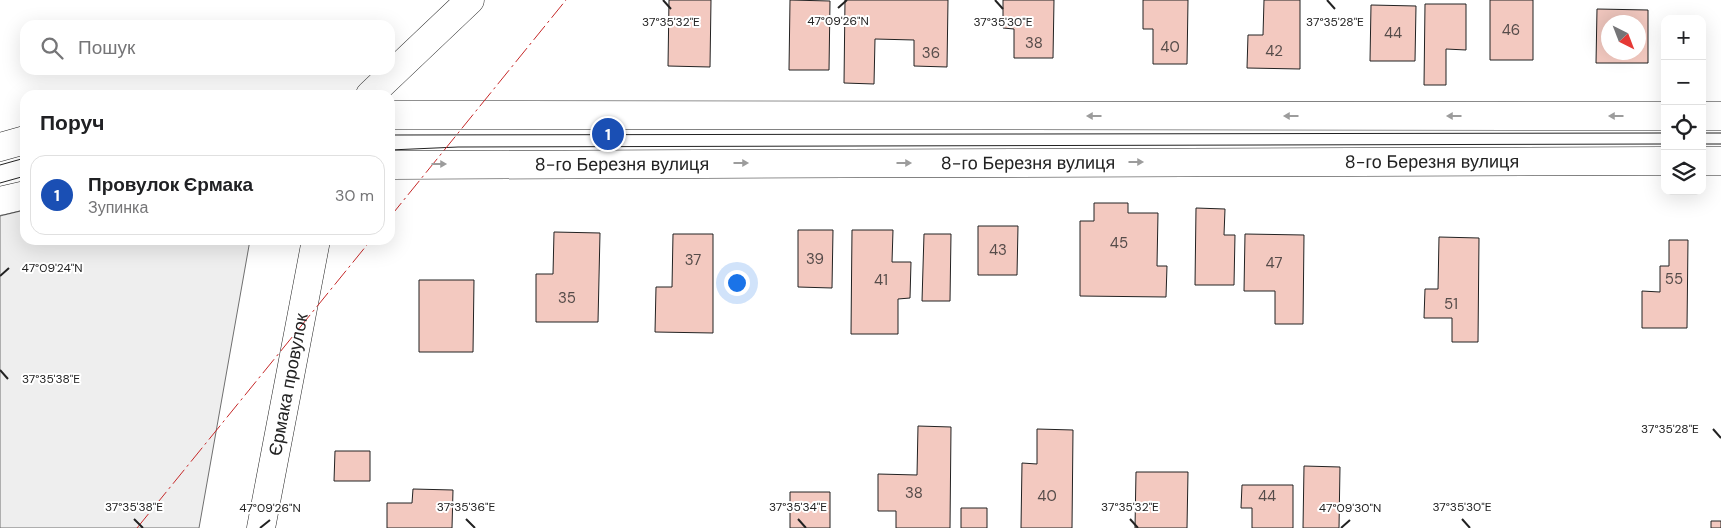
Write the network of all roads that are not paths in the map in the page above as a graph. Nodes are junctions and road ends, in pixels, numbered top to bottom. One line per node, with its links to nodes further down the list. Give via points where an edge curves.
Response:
1 (470, 0): 2 (main road)
2 (395, 71)
3 (391, 75): 4 (main road)
4 (375, 90)
5 (395, 115): 6 (main road, one-way to 5)
6 (1661, 116)
7 (1706, 116): 8 (main road)
8 (1721, 116)
9 (20, 141): 10 (main road)
10 (0, 147)
11 (1706, 161): 12 (main road)
12 (1721, 161)
13 (1661, 162): 14 (main road, 8-го Березня вулиця, one-way to 13)
14 (395, 165)
15 (20, 196): 16 (main road)
16 (0, 201)
17 (315, 245): 18 (main road, Єрмака провулок)
18 (261, 528)

